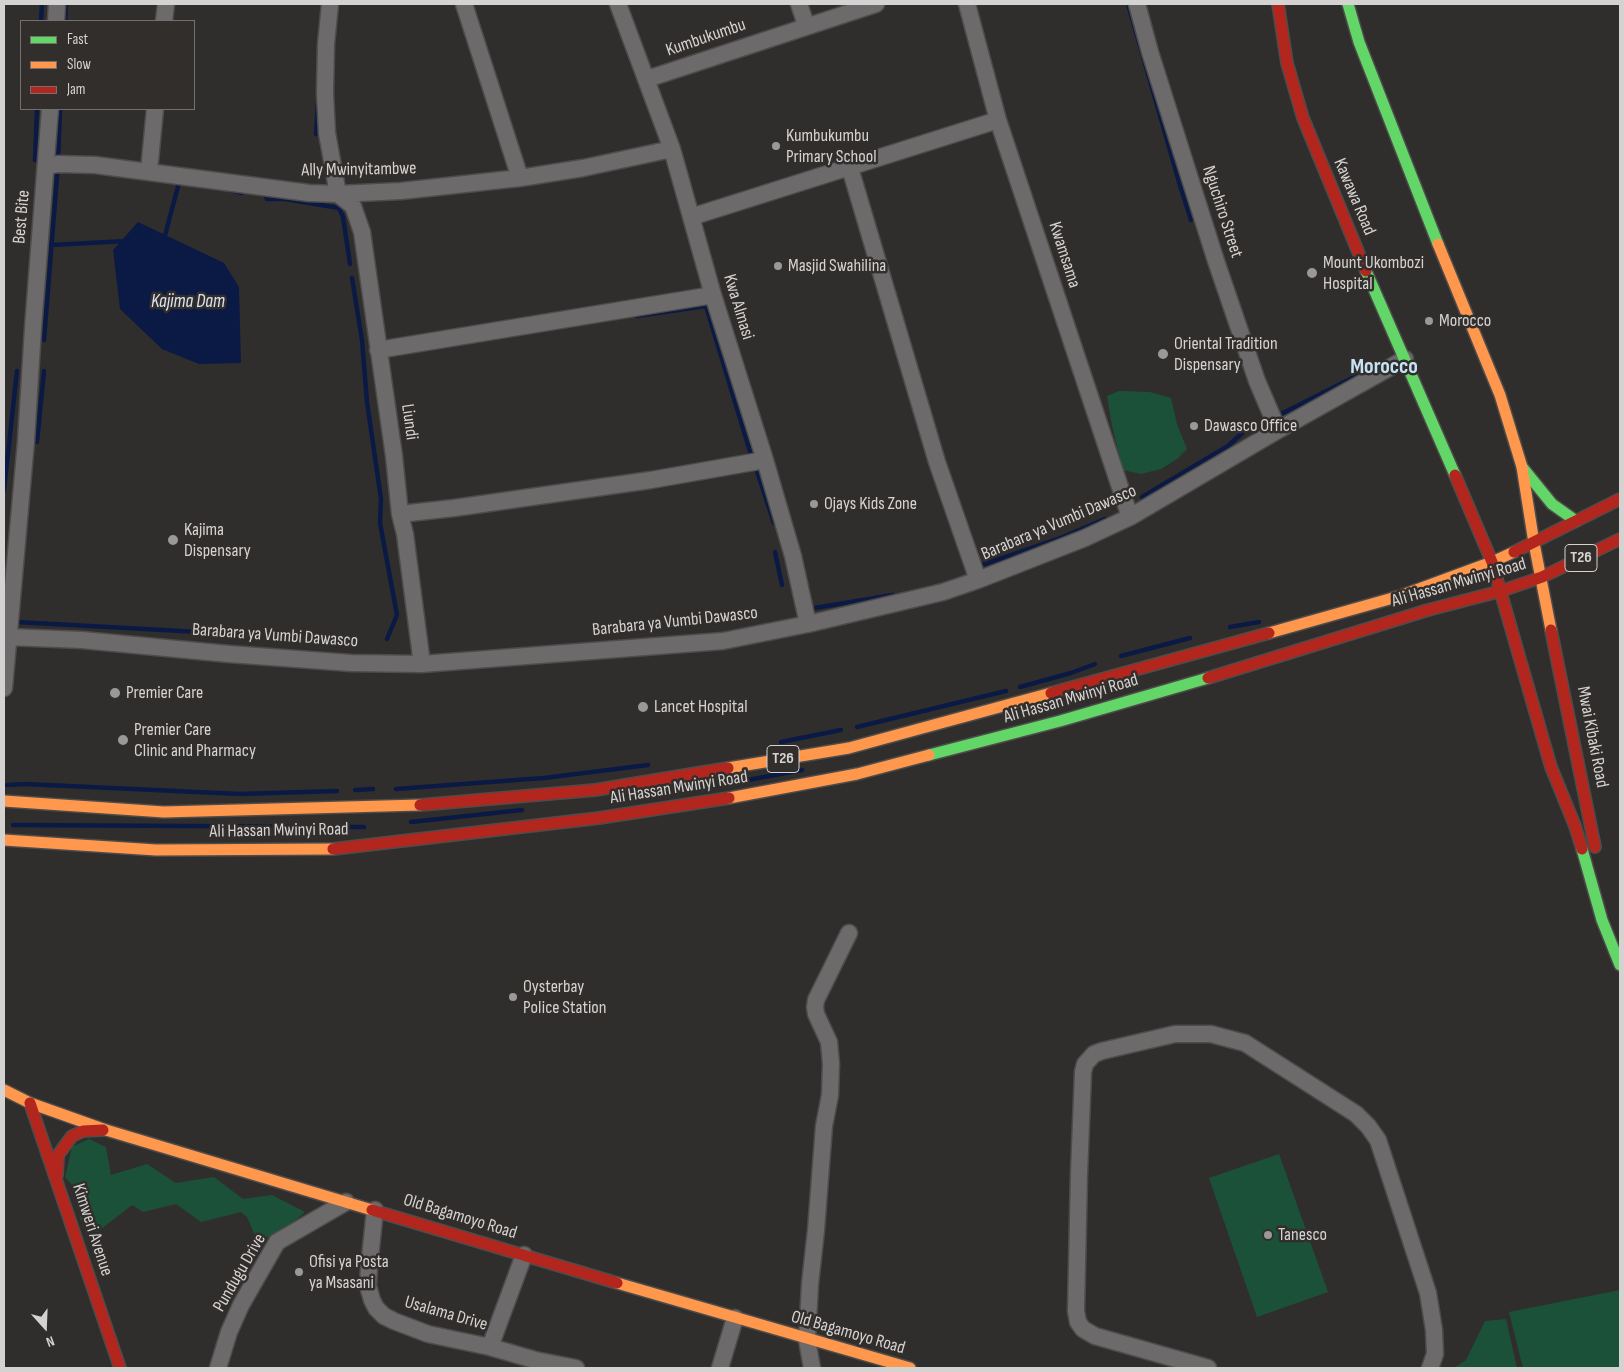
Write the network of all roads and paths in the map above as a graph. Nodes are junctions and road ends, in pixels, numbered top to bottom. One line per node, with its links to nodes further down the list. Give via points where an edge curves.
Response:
1 (57, 4): 12 (street)
2 (166, 4): 13 (street)
3 (330, 4): 24 (street, via 325,93 327,133)
4 (464, 4): 23 (street)
5 (618, 4): 15 (street, Kwa Almasi)
6 (799, 4): 14 (street)
7 (876, 4): 14 (street, Kumbukumbu)
8 (966, 4): 18 (street, Kwamsama)
9 (1137, 4): 29 (street, Nguchiro Street, via 1216,261 1257,381)
10 (1278, 4): 28 (main road, Kawawa Road, via 1287,63 1303,118)
11 (1348, 4): 31 (main road, via 1359,42 1422,205 1500,395)
12 (56, 20)
13 (164, 20)
14 (806, 25): 15 (street, Kumbukumbu)
15 (647, 79): 19 (street, Kwa Almasi)
16 (50, 110): 20 (street, Best Bite)
17 (155, 110): 22 (street)
18 (998, 120): 21 (street); 34 (street, Kwamsama)
19 (672, 149): 23 (street, Ally Mwinyitambwe); 25 (street, Kwa Almasi)
20 (46, 166): 22 (street, Ally Mwinyitambwe, via 95,165); 43 (street, Best Bite)
21 (850, 168): 25 (street); 40 (street, via 927,429)
22 (149, 171): 24 (street, Ally Mwinyitambwe, via 309,193)
23 (520, 178): 24 (street, Ally Mwinyitambwe, via 401,191)
24 (338, 194): 27 (street, Liundi, via 353,206 362,232)
25 (691, 217): 26 (street, Kwa Almasi)
26 (713, 295): 27 (street); 30 (street, Kwa Almasi)
27 (378, 350): 33 (street, Liundi)
28 (1405, 359): 29 (street, Barabara ya Vumbi Dawasco); 38 (main road, Kawawa Road)
29 (1278, 430): 34 (street, Barabara ya Vumbi Dawasco)
30 (765, 460): 33 (street, via 651,480); 42 (street, Kwa Almasi, via 793,556)
31 (1522, 467): 35 (main road, via 1552,504); 37 (main road)
32 (1620, 499): 35 (main road, T26)
33 (400, 514): 44 (street, Liundi)
34 (1130, 517): 40 (street, Barabara ya Vumbi Dawasco)
35 (1576, 521): 37 (main road, T26)
36 (1620, 539): 39 (main road, T26)
37 (1534, 543): 38 (main road, Ali Hassan Mwinyi Road / T26); 39 (main road)
38 (1492, 562): 41 (main road, Kawawa Road); 46 (main road, Ali Hassan Mwinyi Road / T26, via 1400,596 1304,624 849,748 658,781 595,790 390,806 164,812)
39 (1542, 577): 41 (main road, Ali Hassan Mwinyi Road / T26); 49 (main road, Mwai Kibaki Road)
40 (978, 580): 42 (street, Barabara ya Vumbi Dawasco, via 910,601)
41 (1501, 591): 47 (main road, Ali Hassan Mwinyi Road / T26, via 1060,721 857,774 757,794 599,818 333,849 156,850); 49 (main road, Mwai Kibaki Road, via 1551,767 1575,826 1602,920)
42 (808, 624): 44 (street, Barabara ya Vumbi Dawasco, via 723,641)
43 (9, 637): 44 (street, Barabara ya Vumbi Dawasco, via 82,640 351,663); 45 (street, Best Bite)
44 (422, 664)
45 (4, 688)
46 (4, 801)
47 (4, 840)
48 (850, 933): 58 (street, via 816,1000 816,1014 829,1042 831,1064)
49 (1620, 964)
50 (4, 1090): 51 (main road, Old Bagamoyo Road)
51 (30, 1103): 52 (main road, Old Bagamoyo Road); 53 (main road, Kimweri Avenue)
52 (106, 1130): 53 (main road, via 83,1131 64,1144 58,1155); 54 (main road, Old Bagamoyo Road)
53 (58, 1180): 61 (main road, Kimweri Avenue)
54 (346, 1202): 55 (main road, Old Bagamoyo Road); 62 (street, Pundugu Drive, via 277,1242 241,1305)
55 (375, 1210): 56 (main road, Old Bagamoyo Road); 59 (street, Usalama Drive, via 368,1286 376,1308 394,1321 428,1334)
56 (524, 1255): 57 (main road, Old Bagamoyo Road); 59 (street)
57 (735, 1318): 58 (main road, Old Bagamoyo Road); 64 (street)
58 (806, 1340): 60 (main road, Old Bagamoyo Road); 65 (street)
59 (490, 1347): 63 (street, Usalama Drive)
60 (900, 1367)
61 (120, 1368)
62 (218, 1368)
63 (576, 1368)
64 (720, 1368)
65 (812, 1368)
66 (1208, 1368): 67 (street, via 1095,1336 1083,1329 1076,1311 1078,1184 1085,1064 1102,1051 1175,1034 1211,1034 1245,1044 1356,1114 1368,1126 1378,1140 1428,1293 1435,1354)
67 (1430, 1368)

